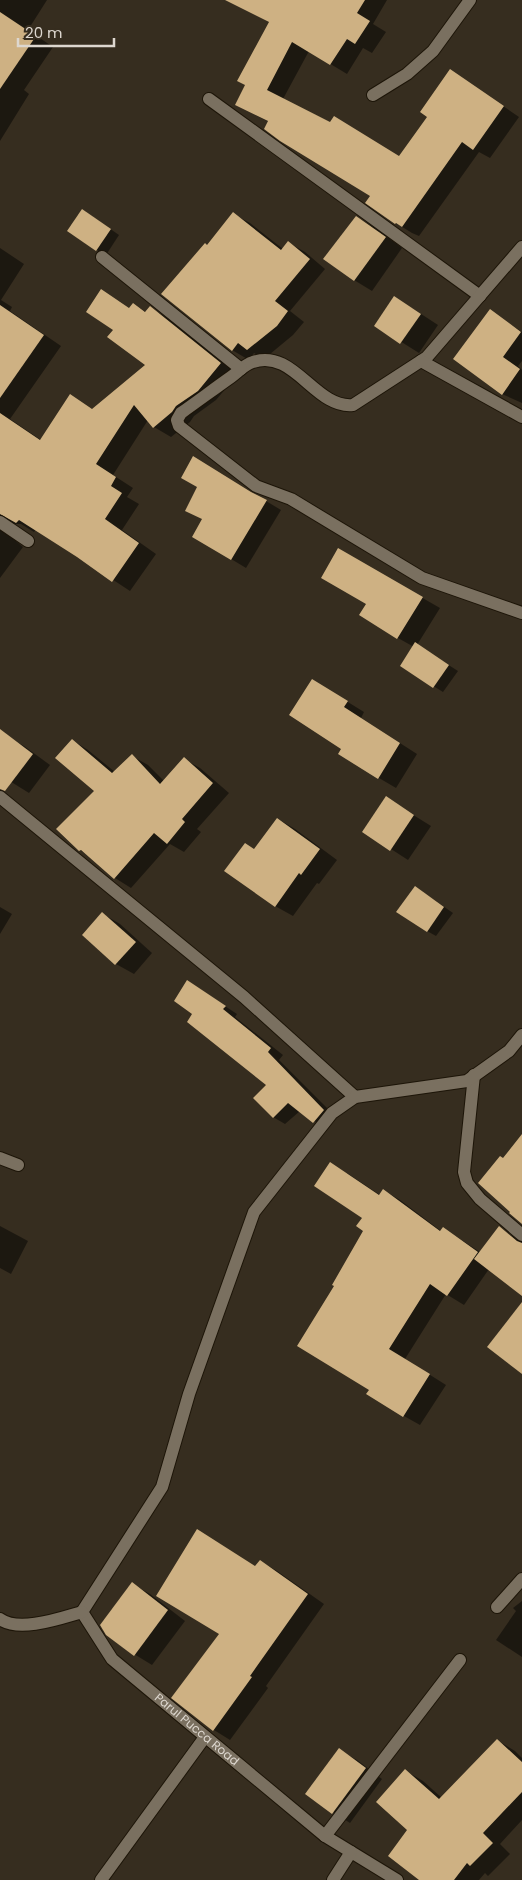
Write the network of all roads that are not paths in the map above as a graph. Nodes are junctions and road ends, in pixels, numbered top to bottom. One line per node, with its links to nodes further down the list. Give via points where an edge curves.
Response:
1 (470, 0): 2 (street, via 433,51 406,74)
2 (373, 95)
3 (209, 98): 6 (street)
4 (522, 247): 6 (street)
5 (102, 257): 8 (street)
6 (480, 296): 7 (street)
7 (421, 361): 8 (street, via 353,405 343,406 281,362 265,359 250,362); 9 (street)
8 (241, 369): 12 (street, via 181,413 177,420 179,426 256,486 291,499 422,578)
9 (522, 417)
10 (0, 522): 11 (street)
11 (28, 541)
12 (522, 613)
13 (0, 797): 16 (street, via 244,997)
14 (522, 1035): 15 (street, via 509,1051)
15 (474, 1075): 16 (street, via 466,1081); 19 (street, via 464,1172 467,1183 480,1199)
16 (355, 1097): 22 (street, via 332,1113 254,1212 189,1394 162,1487)
17 (0, 1158): 18 (street)
18 (18, 1165)
19 (522, 1235)
20 (522, 1579): 21 (street)
21 (497, 1607)
22 (82, 1612): 23 (street, via 34,1624 6,1623); 25 (street, Parul Pucca Road, via 112,1659)
23 (0, 1619)
24 (460, 1660): 26 (street)
25 (204, 1737): 26 (street, Parul Pucca Road); 28 (street)
26 (325, 1836): 27 (street, Parul Pucca Road)
27 (351, 1852): 29 (street); 30 (street, Parul Pucca Road)
28 (101, 1880)
29 (333, 1880)
30 (397, 1880)

